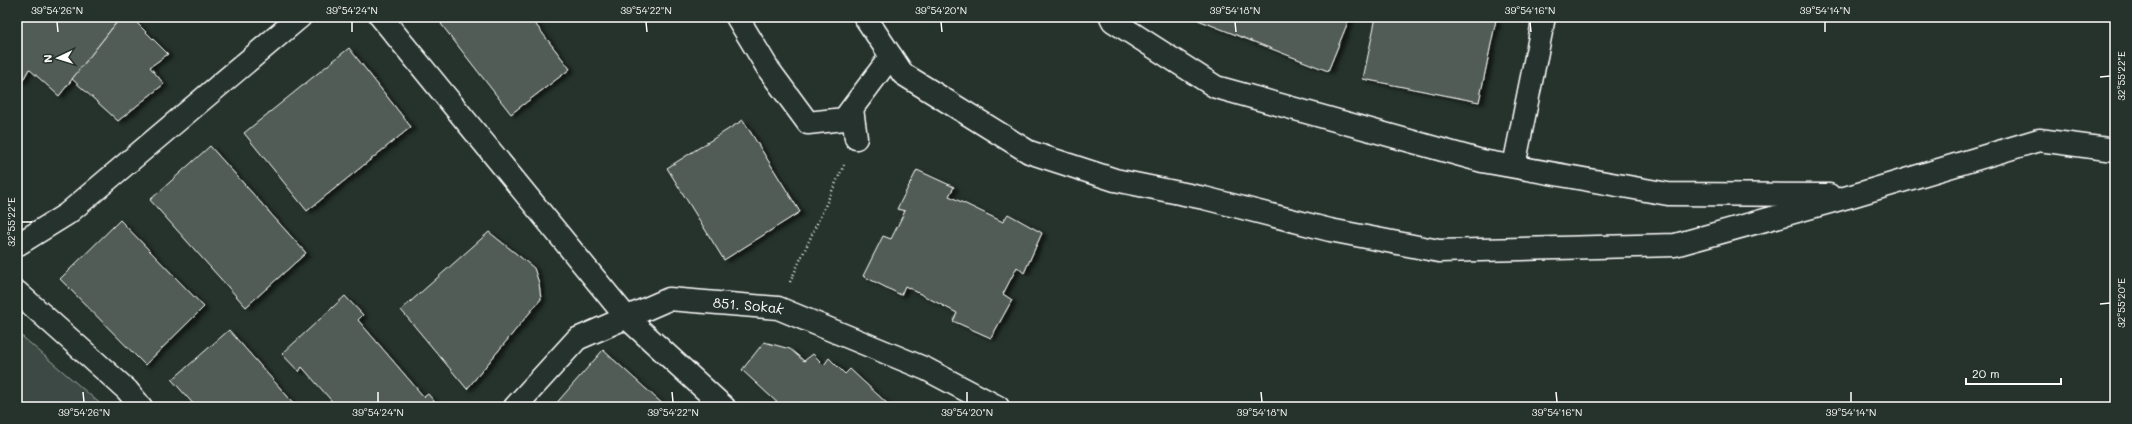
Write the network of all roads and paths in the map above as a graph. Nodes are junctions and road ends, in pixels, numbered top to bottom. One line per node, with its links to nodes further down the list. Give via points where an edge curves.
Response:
1 (300, 17): 13 (street, via 67,214)
2 (381, 17): 16 (street)
3 (737, 17): 8 (street, via 769,70 808,123 844,119)
4 (865, 17): 7 (street)
5 (1111, 17): 11 (street, via 1113,21 1216,87 1482,161)
6 (1544, 17): 11 (street)
7 (891, 56): 8 (street); 12 (street, via 903,74 1029,152 1115,180 1204,198 1330,230 1439,251 1675,245)
8 (852, 109): 9 (street)
9 (856, 138): 15 (path)
10 (2115, 150): 12 (street, via 2039,140)
11 (1514, 166): 12 (street, via 1668,194)
12 (1855, 195)
13 (17, 244)
14 (17, 292): 17 (street, via 127,390)
15 (778, 308): 16 (street, 851. Sokak, via 669,299); 20 (street, 851. Sokak, via 926,369)
16 (627, 318): 18 (street, 851. Sokak, via 577,339); 19 (street)
17 (141, 407)
18 (515, 407)
19 (724, 407)
20 (998, 407)

